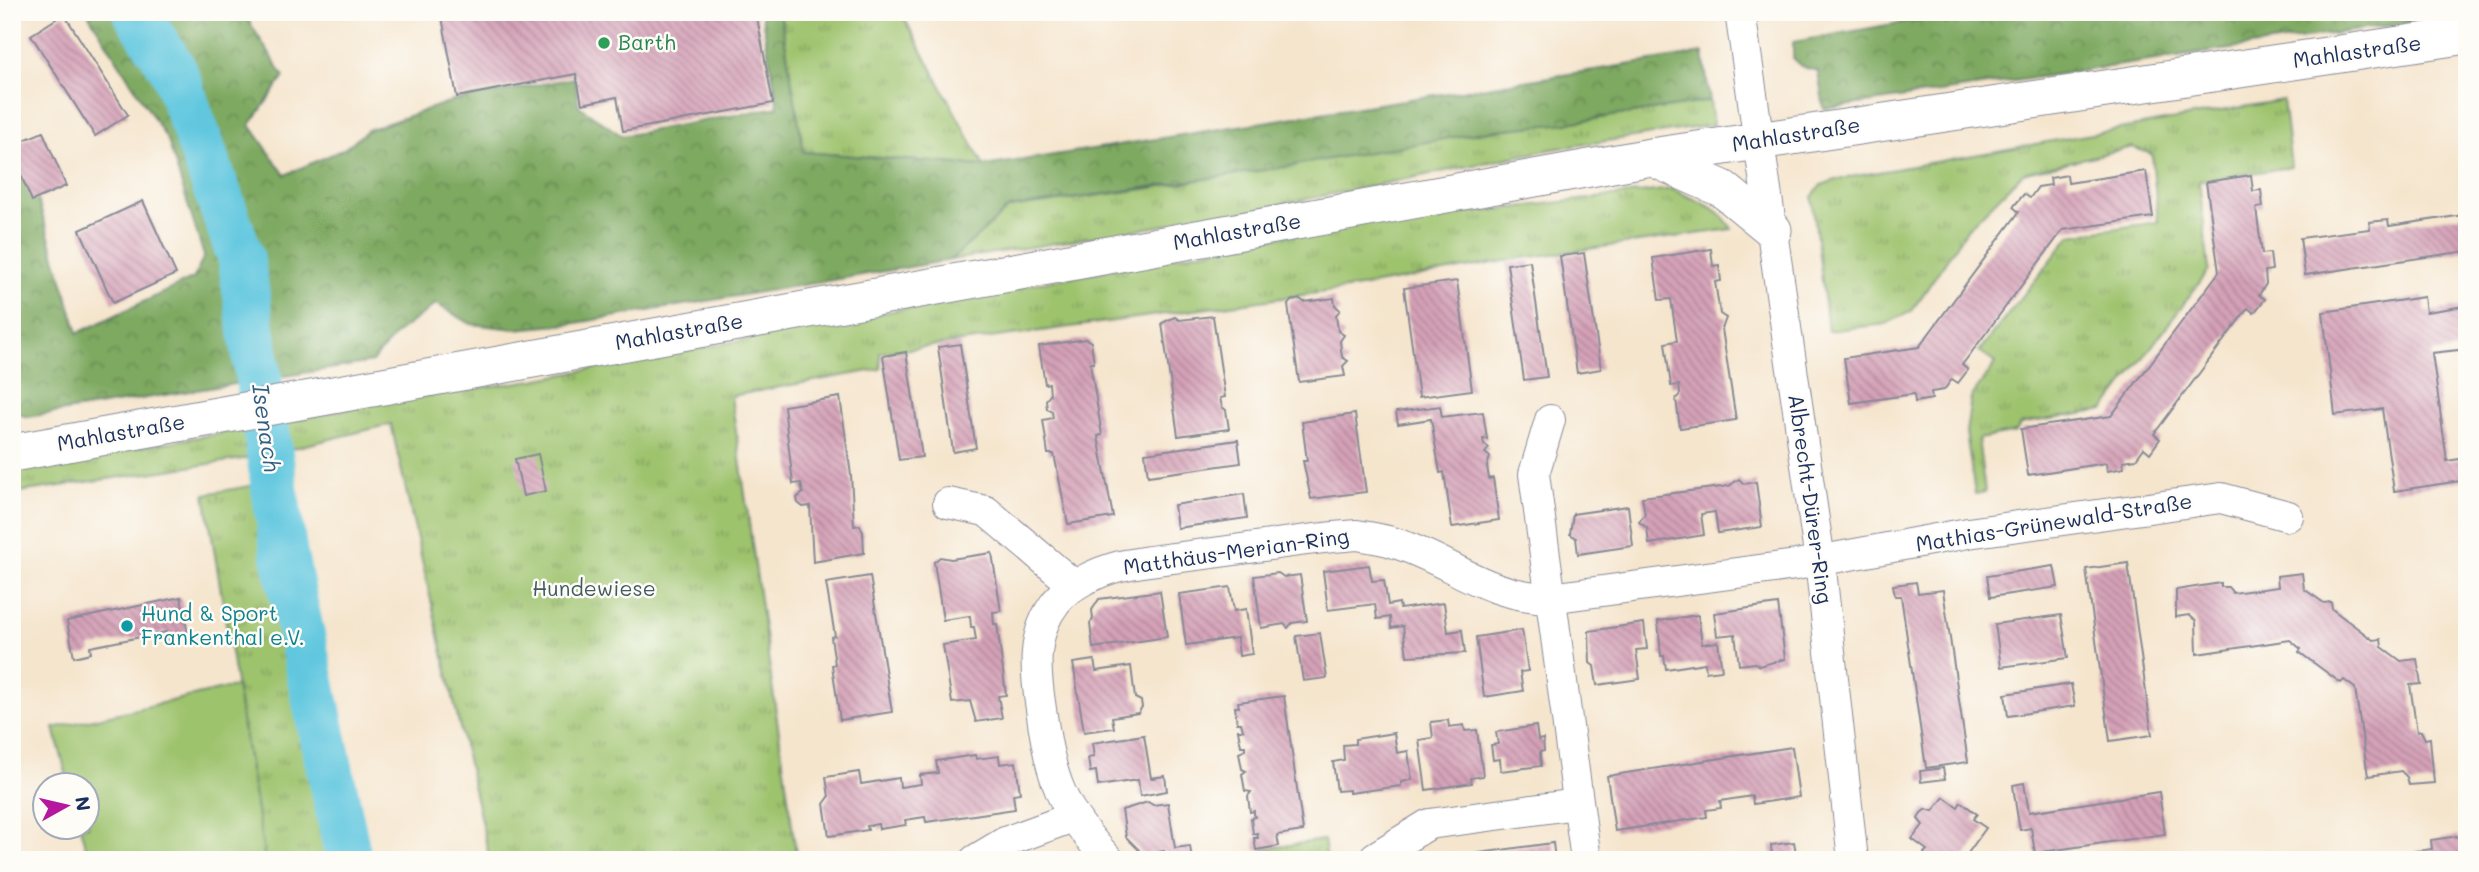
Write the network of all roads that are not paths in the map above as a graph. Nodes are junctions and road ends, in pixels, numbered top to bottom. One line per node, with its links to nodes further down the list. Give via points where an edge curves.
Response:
1 (1740, 12): 3 (street, Albrecht-Dürer-Ring)
2 (2467, 35): 3 (street, Mahlastraße)
3 (1760, 140): 4 (street, Mahlastraße); 5 (street, Albrecht-Dürer-Ring)
4 (1651, 157): 5 (street, via 1723,189); 7 (street, Mahlastraße)
5 (1773, 230): 10 (street, Albrecht-Dürer-Ring)
6 (1550, 421): 12 (street, via 1534,474)
7 (12, 453)
8 (948, 503): 11 (street, via 986,511)
9 (2288, 516): 10 (street, Mathias-Grünewald-Straße, via 2221,498 1968,533)
10 (1820, 561): 12 (street, Matthäus-Merian-Ring); 19 (street, Albrecht-Dürer-Ring)
11 (1074, 585): 12 (street, Matthäus-Merian-Ring, via 1118,567 1357,535 1396,543 1500,591); 14 (street, Matthäus-Merian-Ring, via 1045,619 1035,673 1049,763)
12 (1550, 598): 13 (street)
13 (1577, 804): 15 (street, via 1429,824); 18 (street)
14 (1073, 817): 16 (street, via 1005,842); 17 (street, Matthäus-Merian-Ring)
15 (1376, 857)
16 (975, 860)
17 (1110, 860)
18 (1586, 860)
19 (1853, 860)

